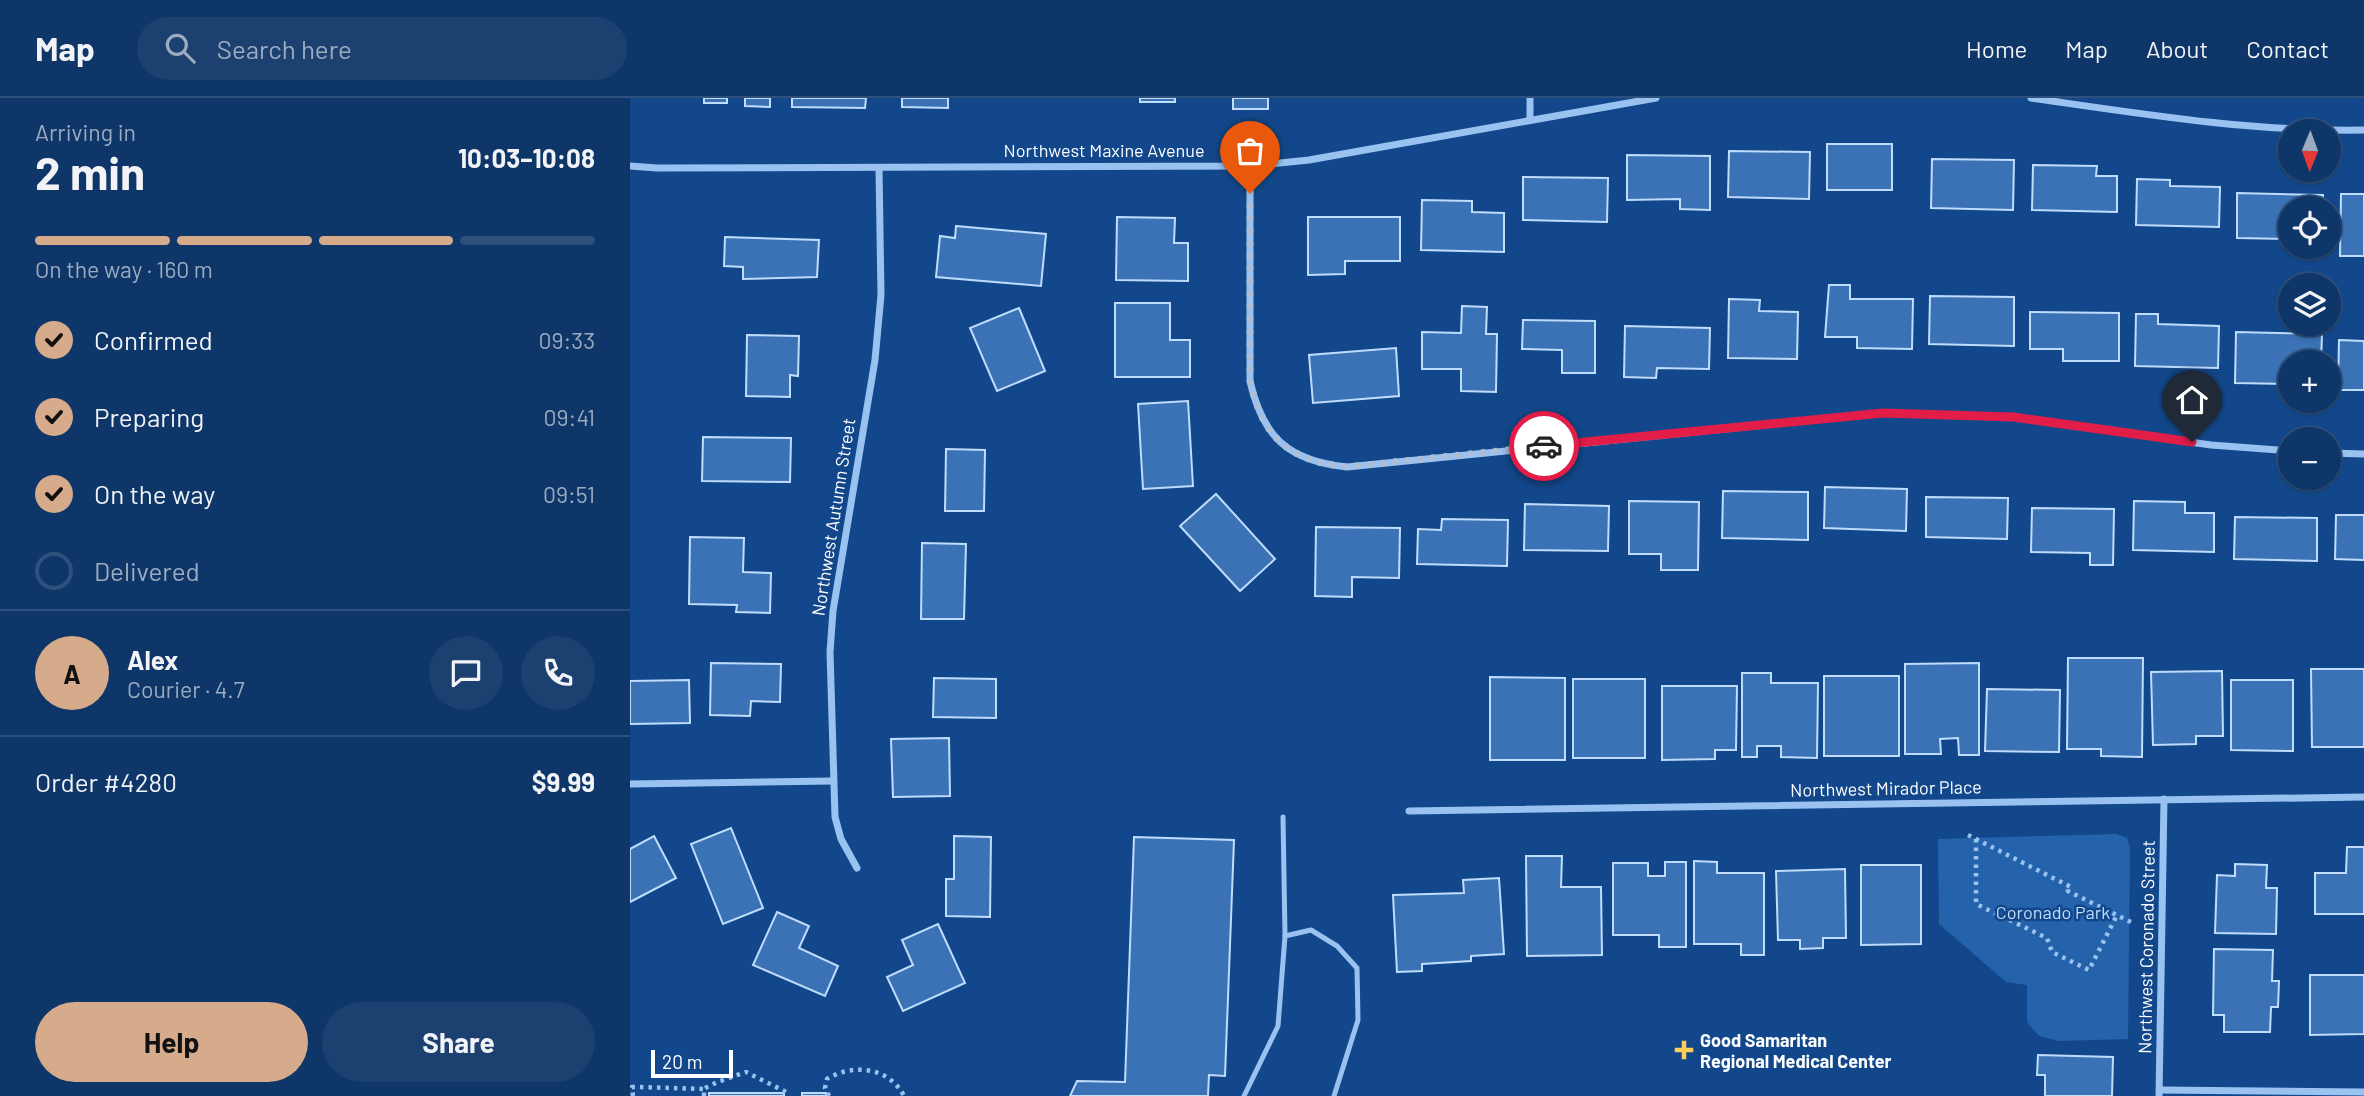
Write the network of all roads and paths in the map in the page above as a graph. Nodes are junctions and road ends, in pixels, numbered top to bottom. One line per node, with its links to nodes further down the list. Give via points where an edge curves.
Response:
1 (1530, 98): 4 (street)
2 (1656, 98): 4 (street, Northwest Maxine Avenue)
3 (2031, 98): 5 (street, via 2200,122)
4 (1530, 119): 7 (street, Northwest Maxine Avenue, via 1309,160)
5 (2364, 130)
6 (630, 166): 8 (street, Northwest Maxine Avenue)
7 (1250, 166): 8 (street, Northwest Maxine Avenue); 9 (street, via 1250,381 1257,409 1271,434 1293,453 1319,464 1347,467 1883,413 2013,417)
8 (879, 168): 12 (street, Northwest Autumn Street, via 881,295 875,360 833,611)
9 (2278, 450)
10 (2341, 453): 11 (street)
11 (2364, 454)
12 (832, 781): 13 (street); 20 (street, Northwest Autumn Street, via 841,839)
13 (630, 784)
14 (2364, 797): 15 (street, Northwest Mirador Place)
15 (2164, 799): 16 (street, Northwest Mirador Place); 27 (street, Northwest Coronado Street)
16 (1409, 811)
17 (1283, 817): 23 (lane)
18 (1968, 835): 19 (path)
19 (1976, 839): 21 (path); 21 (path, via 1976,904 2047,938 2052,953 2089,970)
20 (858, 868)
21 (2117, 915): 22 (path)
22 (2133, 923)
23 (1285, 936): 32 (lane, via 1278,1026); 33 (lane, via 1311,930 1337,946 1357,968 1358,1020)
24 (704, 1089): 26 (path, via 746,1072); 28 (path, via 632,1087); 29 (path)
25 (2364, 1092): 27 (street)
26 (788, 1093)
27 (2160, 1093)
28 (633, 1096)
29 (704, 1096)
30 (829, 1096): 31 (path, via 827,1079 837,1073 874,1069 894,1082)
31 (904, 1096)
32 (1244, 1096)
33 (1334, 1096)

